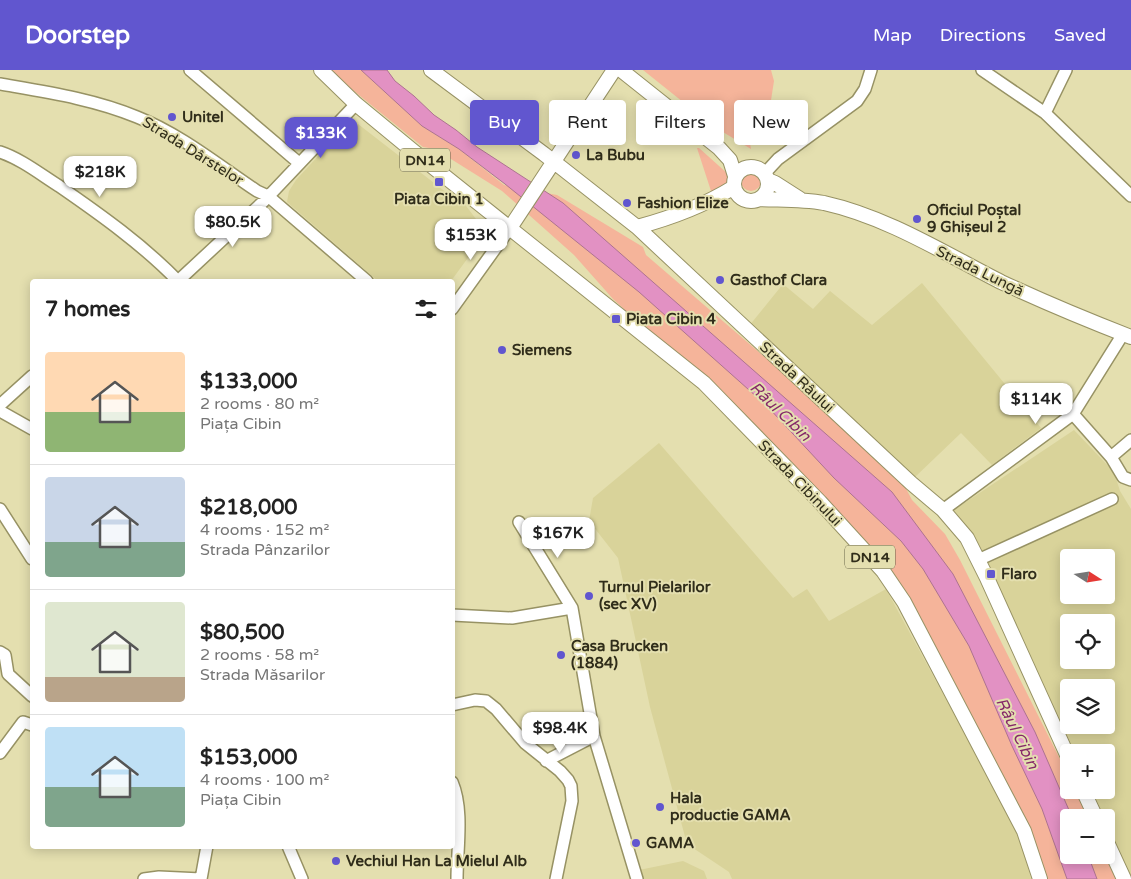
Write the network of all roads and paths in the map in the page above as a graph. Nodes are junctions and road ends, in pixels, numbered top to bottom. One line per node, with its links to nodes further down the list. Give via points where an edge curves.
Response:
1 (190, 70): 13 (street)
2 (320, 70): 10 (main road, DN14)
3 (431, 70): 14 (main road, Strada Râului)
4 (614, 70): 14 (main road)
5 (621, 70): 16 (main road, via 719,148 730,160)
6 (871, 70): 15 (street, via 857,101 778,159)
7 (982, 70): 11 (street)
8 (1066, 70): 11 (street)
9 (0, 84): 17 (street, Strada Dârstelor, via 86,100 138,117 182,140)
10 (356, 104): 13 (street); 22 (main road, Strada Cibinului / DN14, via 494,215)
11 (1045, 113): 18 (street)
12 (0, 152): 24 (street, via 29,166 108,221)
13 (299, 163): 17 (street)
14 (550, 168): 22 (main road); 23 (main road, Strada Râului)
15 (766, 177): 16 (main road, via 758,168 749,166 741,170); 19 (main road, Strada Lungă); 21 (main road, via 768,189)
16 (735, 181): 20 (main road, Strada Lungă); 21 (main road, via 740,196)
17 (268, 196): 25 (street); 26 (street, Strada Dârstelor)
18 (1131, 196)
19 (800, 199): 21 (main road, Strada Lungă); 28 (main road, Strada Lungă, via 863,215 890,226 1036,298)
20 (712, 200): 21 (main road, Strada Lungă); 23 (main road, Strada Lungă)
21 (754, 200)
22 (513, 224): 27 (street); 66 (main road, Strada Cibinului / DN14, via 704,383 883,571 904,602 1019,823)
23 (637, 227): 40 (main road, Strada Râului)
24 (176, 279)
25 (180, 279)
26 (365, 279)
27 (455, 305)
28 (1127, 336): 32 (street)
29 (30, 378): 30 (street)
30 (0, 405)
31 (0, 411): 33 (street)
32 (1072, 414): 35 (street); 40 (street)
33 (30, 428)
34 (1131, 440): 35 (street)
35 (1112, 457): 36 (street)
36 (1127, 479): 37 (street)
37 (1131, 491)
38 (1112, 498): 43 (street)
39 (0, 509): 42 (street)
40 (943, 510): 43 (main road, Strada Râului, via 967,538)
41 (519, 522): 44 (street)
42 (30, 555)
43 (978, 560): 53 (main road, Strada Râului)
44 (572, 608): 45 (street, via 512,618); 52 (street)
45 (455, 615)
46 (0, 652): 49 (street, via 5,654 8,674)
47 (0, 666): 48 (street)
48 (0, 676)
49 (30, 694)
50 (455, 704): 55 (street, via 486,701)
51 (30, 724): 54 (street, via 23,722)
52 (594, 736): 55 (street); 65 (street)
53 (1062, 744)
54 (0, 753)
55 (546, 761): 64 (street, via 568,780 572,794)
56 (455, 790): 63 (street, via 458,799)
57 (206, 849): 61 (street)
58 (289, 849): 62 (street)
59 (1115, 860): 67 (main road)
60 (144, 879): 61 (street)
61 (201, 879)
62 (302, 879)
63 (456, 879)
64 (556, 879)
65 (637, 879)
66 (1040, 879)
67 (1124, 879)

